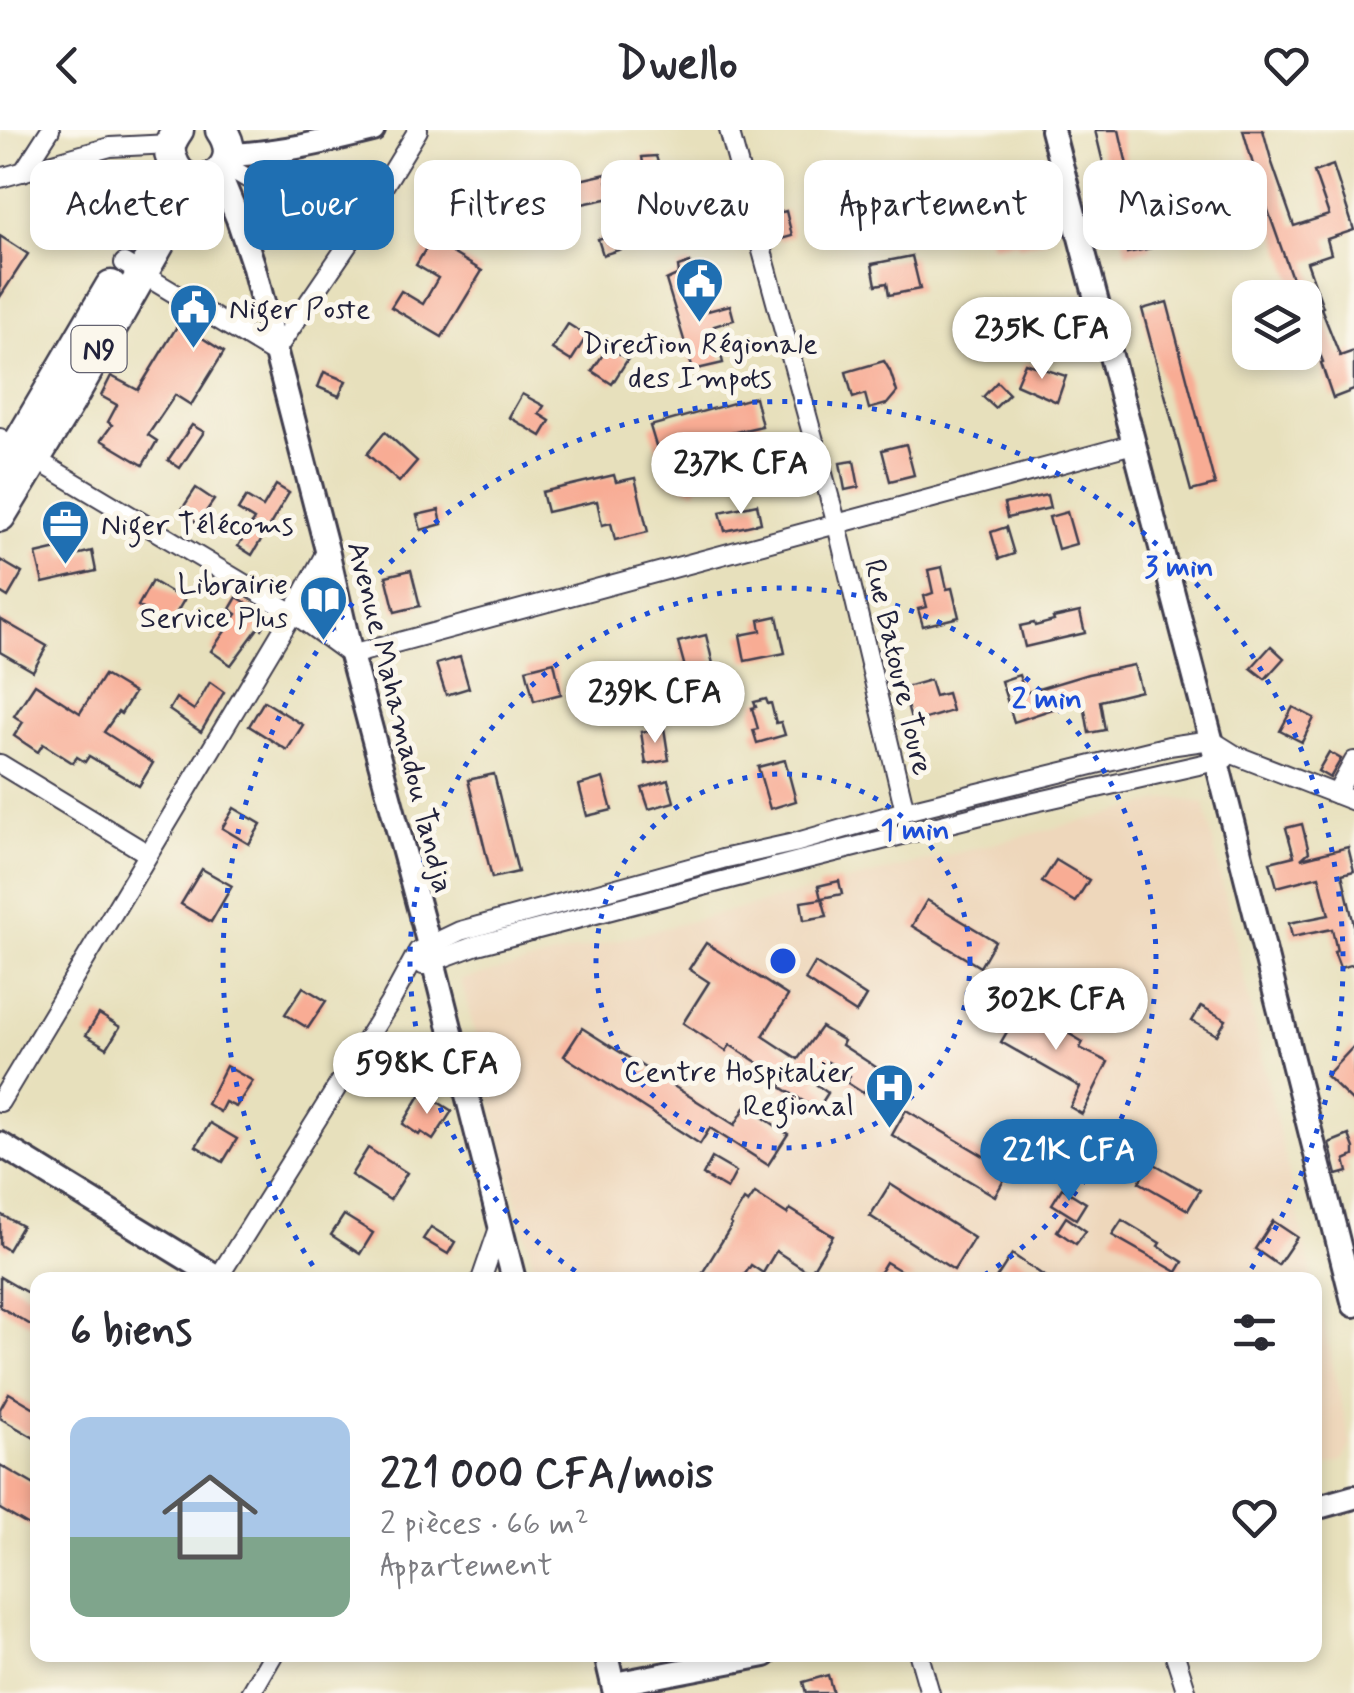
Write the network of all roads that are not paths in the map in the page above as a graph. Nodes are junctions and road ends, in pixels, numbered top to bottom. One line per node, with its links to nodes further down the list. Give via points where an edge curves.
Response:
1 (50, 130): 8 (street)
2 (373, 130): 6 (street, via 268,153)
3 (418, 130): 7 (street)
4 (729, 130): 18 (street, Rue Batoure Toure)
5 (1052, 130): 14 (street)
6 (196, 151): 8 (street, via 110,147); 10 (street); 12 (highway, N9); 13 (street, Avenue Mahamadou Tandja, via 238,219)
7 (394, 169)
8 (22, 172): 9 (street)
9 (0, 178)
10 (244, 179)
11 (344, 250): 13 (street)
12 (133, 268): 13 (street); 15 (highway, N9)
13 (274, 353): 19 (street, Avenue Mahamadou Tandja)
14 (1133, 444): 18 (street); 22 (street)
15 (17, 448): 16 (highway, N9); 17 (highway, N9); 20 (street)
16 (0, 475)
17 (0, 516)
18 (837, 525): 21 (street); 27 (street, Rue Batoure Toure)
19 (327, 550): 20 (street); 21 (street, Avenue Mahamadou Tandja)
20 (293, 613): 21 (street); 28 (street)
21 (351, 655): 31 (street, Avenue Mahamadou Tandja)
22 (1221, 752): 25 (street); 27 (street, via 1169,746); 30 (street); 39 (street)
23 (1354, 761): 25 (street)
24 (0, 764): 28 (street)
25 (1336, 794): 26 (street)
26 (1354, 801)
27 (905, 810): 29 (street)
28 (148, 854): 32 (street)
29 (580, 898): 30 (street); 31 (street, via 460,931)
30 (585, 918): 31 (street)
31 (424, 957): 34 (street, Avenue Mahamadou Tandja); 36 (street)
32 (0, 1102)
33 (0, 1144): 35 (street)
34 (500, 1225): 37 (street); 38 (street, Avenue Mahamadou Tandja)
35 (209, 1272)
36 (224, 1272)
37 (484, 1272)
38 (512, 1272)
39 (1354, 1305)
40 (1354, 1497): 41 (street)
41 (1322, 1506)
42 (269, 1662): 48 (street)
43 (608, 1662): 47 (street)
44 (734, 1662): 47 (street)
45 (920, 1662): 49 (street)
46 (1177, 1662): 50 (street)
47 (615, 1689)
48 (251, 1693)
49 (930, 1693)
50 (1187, 1693)

